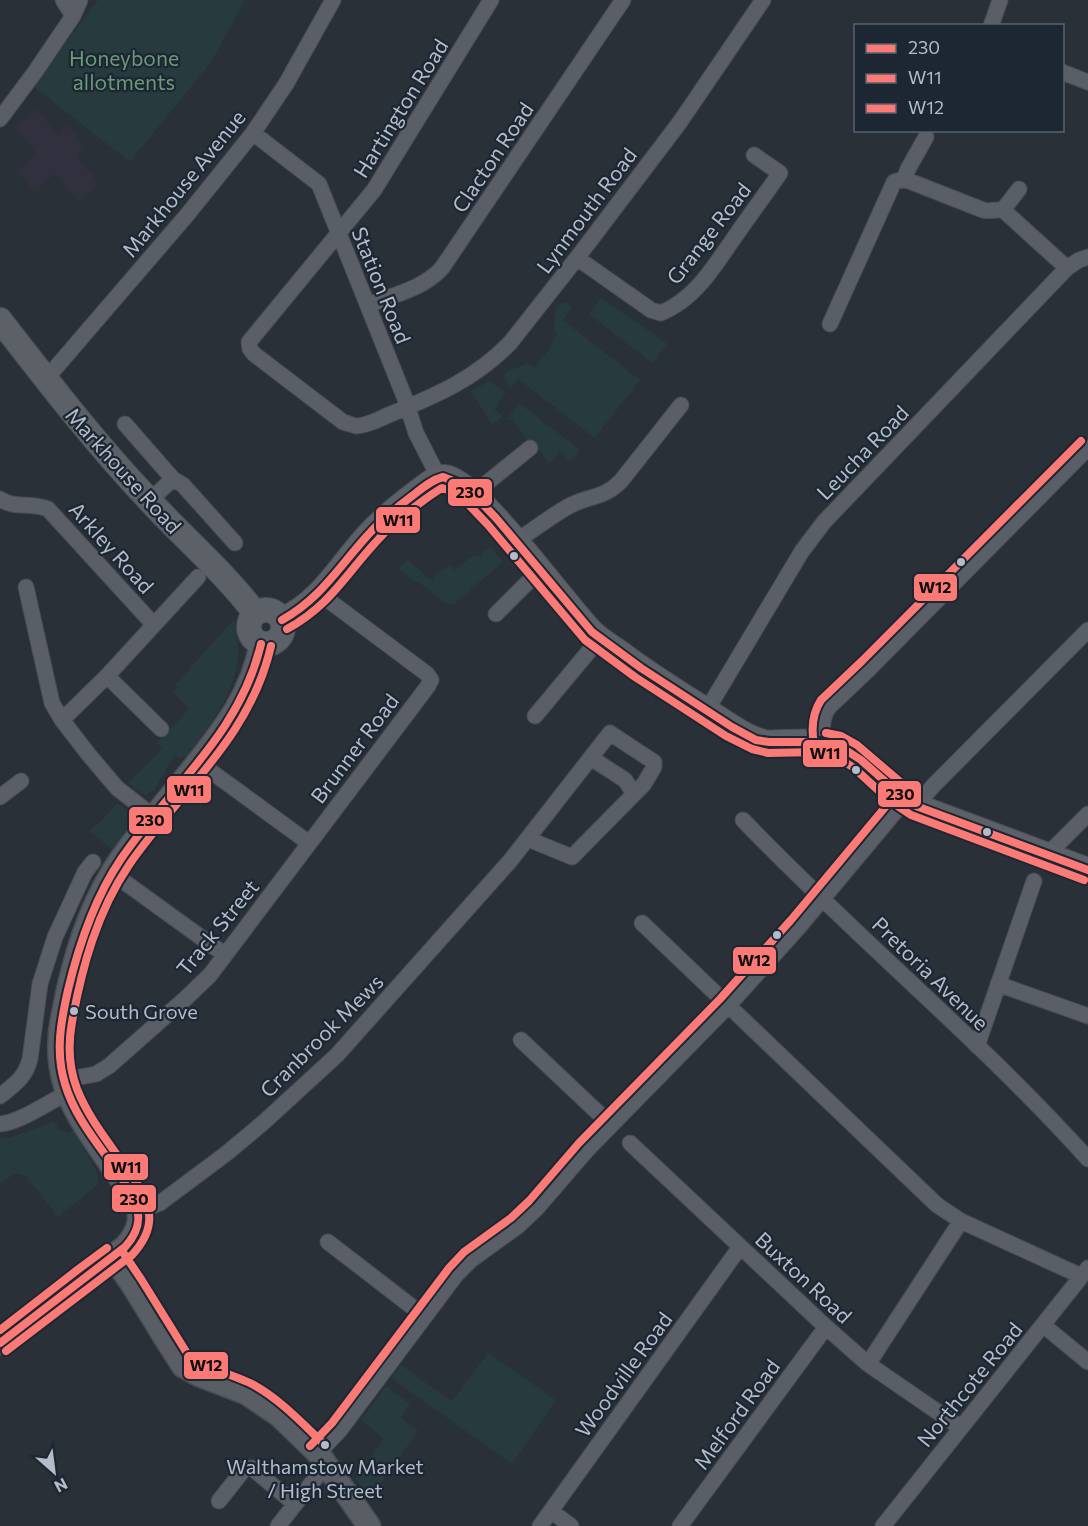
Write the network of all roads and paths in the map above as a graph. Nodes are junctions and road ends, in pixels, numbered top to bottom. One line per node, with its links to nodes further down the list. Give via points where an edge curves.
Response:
1 (63, 0): 8 (street)
2 (80, 0): 8 (street)
3 (333, 0): 13 (street, Markhouse Avenue, via 286,84)
4 (491, 0): 19 (street, Hartington Road, via 374,190)
5 (624, 0): 23 (street, Clacton Road, via 434,278)
6 (763, 0): 21 (street, Lynmouth Road, via 680,122)
7 (1000, 0): 9 (street)
8 (72, 16): 12 (street)
9 (992, 24)
10 (1064, 73): 11 (street)
11 (1088, 82)
12 (0, 119)
13 (253, 133): 19 (street, Station Road, via 319,184); 26 (street, Markhouse Avenue, via 187,216)
14 (926, 137): 16 (street)
15 (754, 155): 21 (street, Grange Road, via 780,173 712,269 676,307 661,313 651,310)
16 (904, 179): 18 (street, via 989,212); 25 (street, via 894,182)
17 (1019, 189): 18 (street)
18 (1003, 210): 22 (street)
19 (338, 234): 23 (street, Station Road); 28 (street, Hartington Road, via 249,342 250,349 343,422 356,426)
20 (1088, 257): 22 (street, Leucha Road)
21 (577, 258): 28 (street, Lynmouth Road, via 498,355 462,382)
22 (1067, 268): 51 (street, Leucha Road, via 825,522 802,551)
23 (368, 305): 28 (street, Station Road)
24 (0, 320): 26 (main road, Markhouse Road)
25 (830, 324)
26 (45, 378): 36 (main road, Markhouse Road)
27 (681, 405): 37 (street, via 613,489 572,505)
28 (407, 407): 32 (street, Station Road)
29 (125, 424): 33 (street)
30 (530, 448): 34 (street)
31 (1088, 448): 55 (street, via 829,707 822,726)
32 (439, 478): 34 (main road, via 449,477); 42 (main road, via 384,518)
33 (173, 479): 36 (street); 38 (street)
34 (472, 495): 37 (main road)
35 (0, 499): 46 (street, Arkley Road, via 8,504 48,509)
36 (149, 501): 43 (main road, Markhouse Road)
37 (516, 542): 39 (main road)
38 (236, 543)
39 (540, 570): 44 (street); 48 (main road)
40 (198, 577): 46 (street, Arkley Road)
41 (26, 586): 53 (street, via 52,703)
42 (320, 594): 45 (main road); 66 (street, Brunner Road, via 430,680)
43 (255, 613): 45 (main road, via 269,610); 49 (main road, via 249,631)
44 (496, 614)
45 (282, 620): 49 (main road, via 281,636 271,644)
46 (154, 625): 50 (street, Arkley Road)
47 (1088, 630): 61 (street, via 933,786)
48 (600, 638): 51 (main road); 52 (street)
49 (261, 644): 57 (street, via 245,695)
50 (107, 676): 53 (street, Arkley Road); 54 (street)
51 (707, 710): 55 (main road, via 767,742)
52 (535, 716)
53 (62, 720): 63 (street, via 117,788)
54 (160, 729)
55 (824, 743): 61 (main road, via 851,753)
56 (594, 754): 59 (street, via 625,780); 59 (street, via 610,733 654,762 649,777); 65 (street, Cranbrook Mews)
57 (198, 762): 63 (street); 66 (street)
58 (21, 781): 60 (street)
59 (634, 794): 65 (street, via 572,857)
60 (0, 797)
61 (911, 803): 67 (main road); 71 (street)
62 (1088, 814): 67 (street)
63 (154, 817): 69 (street)
64 (743, 820): 71 (street, Pretoria Avenue)
65 (528, 839): 85 (street, Cranbrook Mews, via 337,1055 227,1153 160,1203)
66 (308, 845): 73 (street, Track Street)
67 (1047, 855): 68 (main road)
68 (1088, 870)
69 (108, 871): 73 (street); 79 (street, via 84,934 62,1017 59,1046); 80 (street, via 85,872 55,937 39,984 27,1069 21,1079)
70 (1034, 881): 74 (street)
71 (822, 899): 75 (street); 78 (street, Pretoria Avenue)
72 (642, 923): 75 (street)
73 (224, 954): 79 (street, Track Street, via 199,986 110,1066)
74 (998, 984): 76 (street); 78 (street)
75 (728, 1006): 82 (street); 86 (street, via 937,1205)
76 (1088, 1016)
77 (521, 1040): 82 (street)
78 (977, 1046): 84 (street, Pretoria Avenue, via 1050,1116)
79 (66, 1086): 81 (street, Track Street, via 18,1119); 85 (street, via 85,1128)
80 (0, 1095)
81 (0, 1124)
82 (611, 1125): 91 (street, via 537,1208 456,1275)
83 (630, 1143): 88 (street, Buxton Road)
84 (1088, 1159)
85 (139, 1211): 89 (street, via 130,1242)
86 (961, 1221): 90 (street); 96 (street)
87 (328, 1242): 91 (street)
88 (740, 1247): 93 (street, Buxton Road); 101 (street, Woodville Road)
89 (113, 1257): 94 (street); 98 (street, via 183,1366 255,1398 280,1416)
90 (1084, 1272): 92 (street, Northcote Road)
91 (424, 1316): 98 (street)
92 (1043, 1325): 95 (street); 97 (street, Northcote Road)
93 (826, 1327): 96 (street, Buxton Road); 106 (street, Melford Road)
94 (0, 1343)
95 (1088, 1362)
96 (868, 1364): 97 (street, Buxton Road)
97 (960, 1428): 107 (street, Northcote Road)
98 (323, 1459): 100 (street, via 318,1475); 103 (street)
99 (219, 1501): 100 (street, via 245,1468 252,1468)
100 (295, 1504): 102 (street)
101 (551, 1511): 104 (street, Woodville Road); 105 (street)
102 (278, 1526)
103 (369, 1526)
104 (540, 1526)
105 (572, 1526)
106 (680, 1526)
107 (882, 1526)

